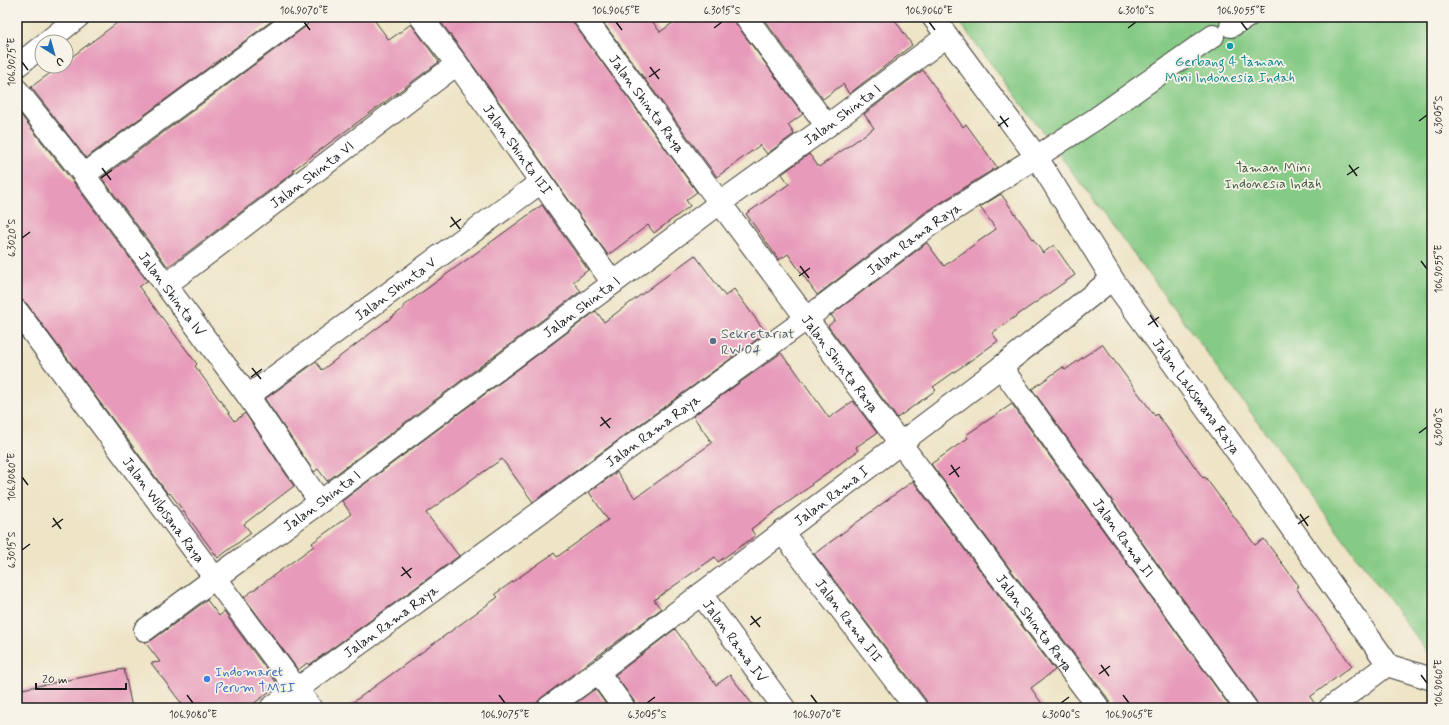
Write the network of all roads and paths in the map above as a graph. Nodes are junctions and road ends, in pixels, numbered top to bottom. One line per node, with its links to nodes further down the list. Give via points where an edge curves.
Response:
1 (78, 17): 8 (street)
2 (298, 17): 16 (street)
3 (421, 17): 11 (street, Jalan Shinta III)
4 (584, 17): 18 (street, Jalan Shinta Raya)
5 (746, 17): 14 (street)
6 (933, 17): 9 (street, Jalan Laksmana Raya)
7 (1230, 26): 15 (street, Jalan Rama Raya, via 1094,120)
8 (57, 34)
9 (947, 36): 14 (street, Jalan Shinta I); 15 (street, Jalan Laksmana Raya)
10 (34, 52): 12 (street)
11 (457, 64): 17 (street, Jalan Shinta III); 21 (street, Jalan Shinta VI)
12 (17, 66)
13 (17, 90): 16 (street, Jalan Shinta IV)
14 (827, 126): 18 (street, Jalan Shinta I)
15 (1036, 156): 19 (street, Jalan Laksmana Raya); 23 (street, Jalan Rama Raya, via 931,224)
16 (84, 175): 21 (street, Jalan Shinta IV)
17 (541, 182): 20 (street, Jalan Shinta III); 25 (street, Jalan Shinta V)
18 (720, 203): 20 (street, Jalan Shinta I); 23 (street, Jalan Shinta Raya)
19 (1112, 279): 24 (street, Jalan Rama I); 32 (street, Jalan Laksmana Raya)
20 (613, 283): 27 (street, Jalan Shinta I)
21 (166, 285): 25 (street, Jalan Shinta IV)
22 (17, 311): 29 (street, Jalan Wibisana Raya)
23 (806, 319): 26 (street, Jalan Shinta Raya); 35 (street, Jalan Rama Raya)
24 (1001, 367): 26 (street, Jalan Rama I); 44 (street, Jalan Rama II)
25 (248, 396): 27 (street, Jalan Shinta IV)
26 (900, 444): 28 (street, Jalan Rama I); 43 (street, Jalan Shinta Raya)
27 (320, 502): 29 (street, Jalan Shinta I)
28 (782, 532): 30 (street, Jalan Rama I); 42 (street, Jalan Rama III)
29 (215, 578): 31 (street, Jalan Shinta I); 35 (street, Jalan Wibisana Raya)
30 (701, 594): 33 (street, Jalan Rama I); 41 (street, Jalan Rama IV)
31 (145, 630)
32 (1385, 660): 34 (street); 36 (street)
33 (598, 672): 39 (street, Jalan Rama I); 40 (street)
34 (1432, 679)
35 (297, 689): 37 (street, Jalan Rama Raya); 38 (street, Jalan Wibisana Raya)
36 (1354, 700): 45 (street)
37 (271, 708)
38 (311, 708)
39 (548, 708)
40 (624, 708)
41 (784, 708)
42 (916, 708)
43 (1099, 708)
44 (1246, 708)
45 (1330, 708)

